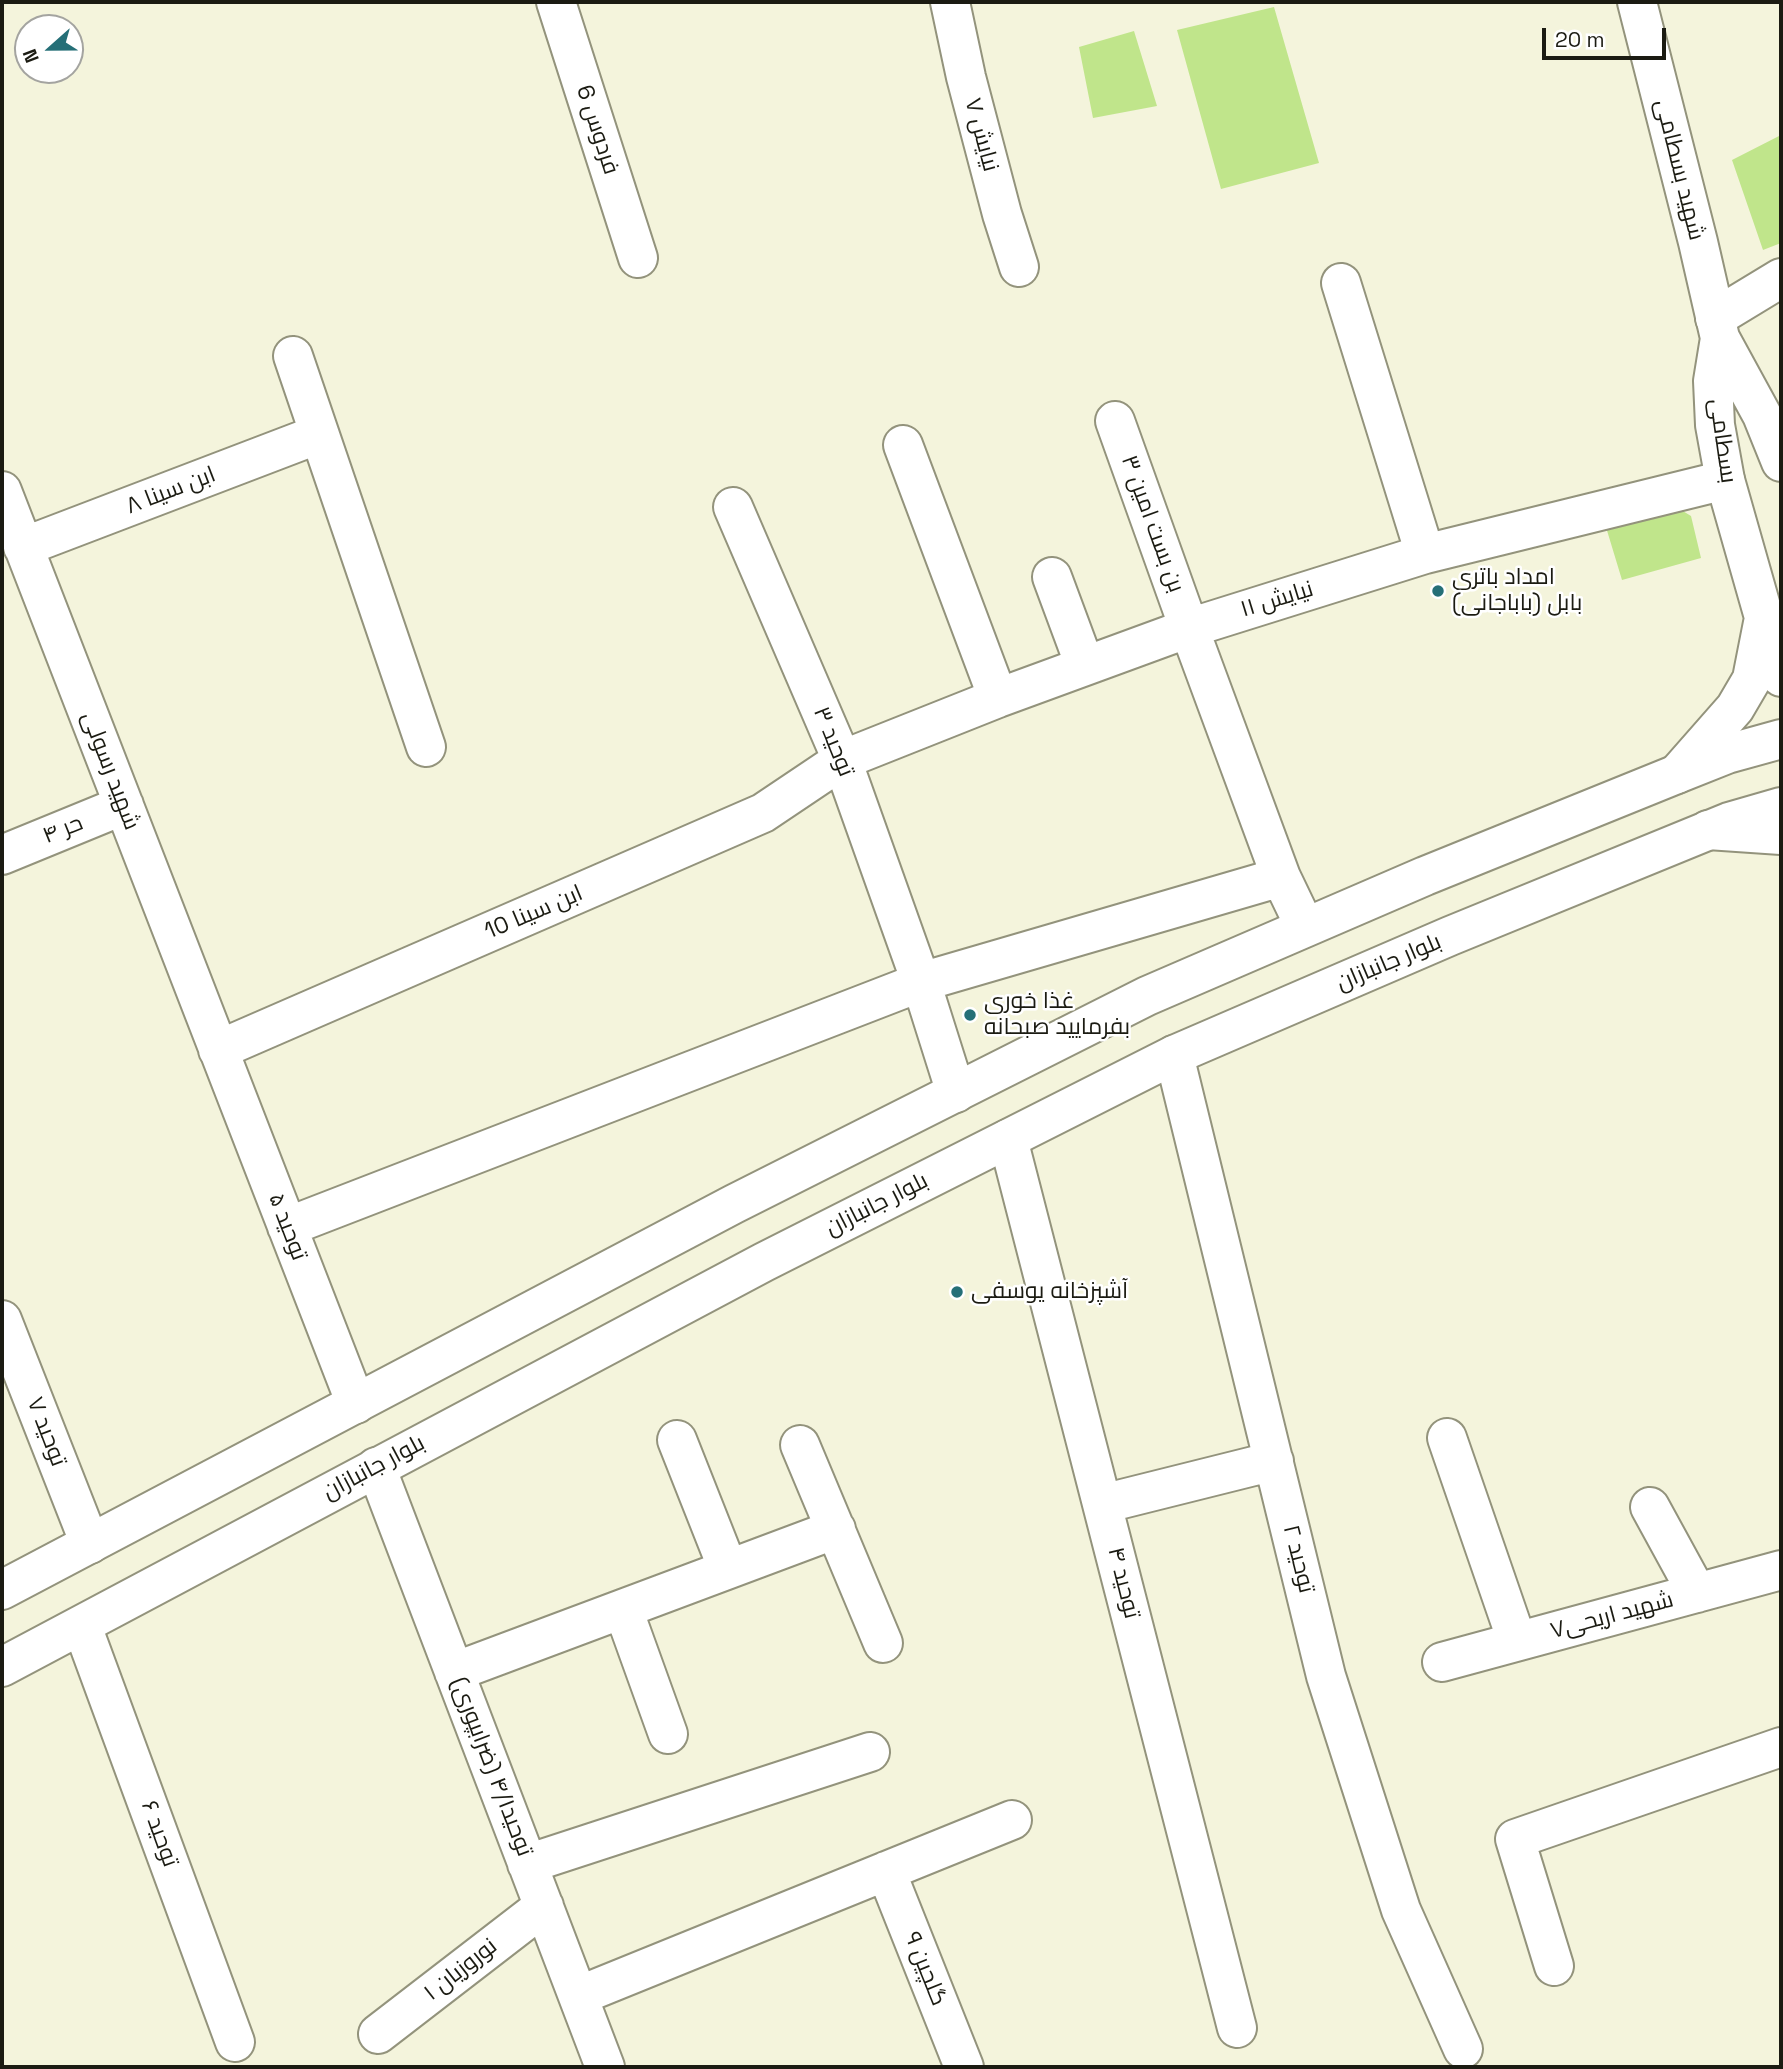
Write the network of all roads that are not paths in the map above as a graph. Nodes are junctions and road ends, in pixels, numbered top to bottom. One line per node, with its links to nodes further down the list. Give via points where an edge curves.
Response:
1 (556, 2): 4 (main road, فردوس 6)
2 (950, 2): 5 (main road, نیایش ۷, via 1002,214)
3 (1637, 2): 8 (main road, شهید بسطامی)
4 (638, 258)
5 (1020, 267)
6 (1781, 278): 8 (main road)
7 (1341, 283): 18 (main road)
8 (1717, 328): 13 (main road, بسطامی); 14 (main road, بسطامی, via 1715,425)
9 (293, 356): 11 (main road)
10 (1115, 421): 21 (main road, بن بست امین ۳)
11 (319, 435): 17 (main road, ابن سینا ۸); 26 (main road)
12 (903, 445): 24 (main road)
13 (1781, 462)
14 (1725, 480): 18 (main road, نیایش ۱۱); 20 (main road, بسطامی)
15 (2, 491): 17 (main road, شهید رسولی)
16 (733, 507): 27 (main road, توحید ۳)
17 (23, 547): 29 (main road, شهید رسولی)
18 (1425, 554): 21 (main road, نیایش ۱۱)
19 (1052, 577): 22 (main road)
20 (1764, 615): 23 (main road, بسطامی); 28 (main road, via 1752,679 1735,708)
21 (1189, 628): 22 (main road, نیایش ۱۱); 34 (main road, بن بست امین ۳)
22 (1085, 666): 24 (main road, نیایش ۱۱)
23 (1781, 677)
24 (998, 698): 27 (main road, نیایش ۱۱)
25 (1781, 739): 28 (main road)
26 (426, 747)
27 (842, 760): 36 (main road, توحید ۳); 37 (main road, ابن سینا 10, via 763,813)
28 (1677, 774): 35 (main road)
29 (124, 805): 33 (main road, حر ۴); 37 (main road, شهید رسولی)
30 (1781, 807): 31 (main road, بلوار جانبازان)
31 (1708, 830): 32 (main road); 38 (main road, بلوار جانبازان)
32 (1781, 835)
33 (2, 855)
34 (1281, 877): 35 (main road, بن بست امین ۳); 36 (main road)
35 (1305, 928): 39 (main road, via 1147,996)
36 (921, 982): 39 (main road, توحید ۳); 41 (main road)
37 (218, 1050): 41 (main road, توحید ۵)
38 (1174, 1055): 40 (main road, بلوار جانبازان); 47 (main road, توحید ۲)
39 (956, 1093): 43 (main road, via 734,1204)
40 (1008, 1139): 48 (main road, بلوار جانبازان); 49 (main road, توحید ۴)
41 (287, 1227): 43 (main road, توحید ۵)
42 (2, 1320): 52 (main road, توحید ۷)
43 (356, 1404): 52 (main road)
44 (1447, 1438): 59 (main road)
45 (677, 1440): 53 (main road)
46 (800, 1445): 51 (main road)
47 (1274, 1461): 49 (main road); 76 (main road, توحید ۲, via 1326,1676 1401,1910)
48 (376, 1467): 58 (main road, بلوار جانبازان); 63 (main road, توحید۴/۱ (ضرابپوری))
49 (1102, 1504): 73 (main road, توحید ۴)
50 (1650, 1507): 56 (main road)
51 (836, 1529): 53 (main road); 60 (main road)
52 (90, 1544): 55 (main road)
53 (728, 1569): 57 (main road)
54 (1778, 1582): 56 (main road, شهید اریحی۷)
55 (2, 1590)
56 (1697, 1593): 59 (main road, شهید اریحی۷)
57 (623, 1609): 63 (main road); 64 (main road)
58 (82, 1626): 62 (main road, بلوار جانبازان); 75 (main road, توحید ۶)
59 (1517, 1642): 61 (main road, شهید اریحی۷)
60 (883, 1643)
61 (1442, 1662)
62 (2, 1667)
63 (454, 1672): 68 (main road, توحید۴/۱ (ضرابپوری))
64 (668, 1734)
65 (1781, 1747): 71 (main road, via 1515,1839)
66 (870, 1752): 68 (main road)
67 (1012, 1820): 69 (main road)
68 (527, 1864): 70 (main road, توحید۴/۱ (ضرابپوری))
69 (886, 1871): 72 (main road); 78 (main road, گلچین ۹)
70 (544, 1906): 72 (main road, توحید۴/۱ (ضرابپوری)); 74 (main road, نوروزیان ۱)
71 (1555, 1966)
72 (578, 1996): 77 (main road, توحید۴/۱ (ضرابپوری))
73 (1237, 2028)
74 (378, 2034)
75 (235, 2042)
76 (1463, 2049)
77 (605, 2067)
78 (964, 2067)

